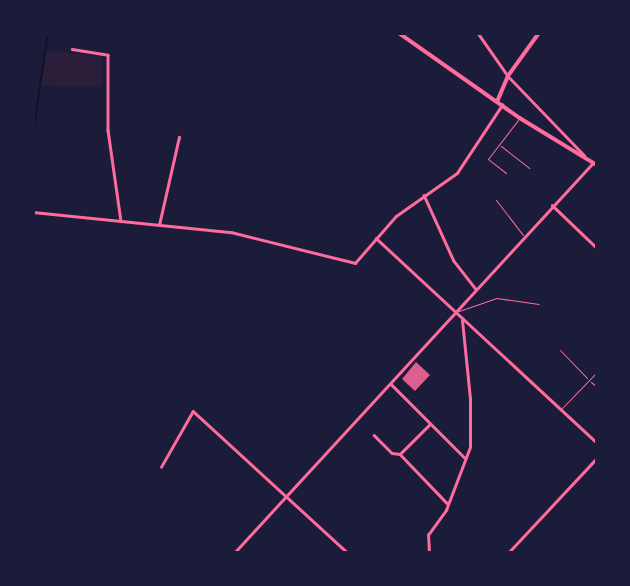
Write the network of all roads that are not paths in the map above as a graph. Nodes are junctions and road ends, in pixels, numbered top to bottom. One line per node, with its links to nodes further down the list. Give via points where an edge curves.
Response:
1 (400, 33): 6 (street)
2 (478, 33): 5 (street)
3 (539, 33): 5 (street)
4 (72, 49): 18 (street, via 108,55 108,130)
5 (508, 76): 6 (street); 10 (street)
6 (500, 103): 7 (street); 14 (street, via 457,173)
7 (520, 118): 9 (lane); 10 (street)
8 (179, 137): 19 (street)
9 (499, 145): 12 (lane); 13 (lane, via 488,159)
10 (585, 158): 11 (street)
11 (595, 164): 16 (street)
12 (529, 169)
13 (506, 173)
14 (423, 194): 20 (street); 23 (street, via 454,261)
15 (496, 200): 21 (lane)
16 (552, 205): 21 (street); 22 (street)
17 (33, 212): 18 (street)
18 (121, 221): 19 (street)
19 (159, 225): 20 (street, via 231,232 355,263)
20 (376, 237): 25 (street)
21 (524, 237): 23 (street)
22 (597, 248)
23 (476, 289): 25 (street)
24 (539, 304): 25 (lane, via 496,298)
25 (454, 313): 26 (street); 30 (street)
26 (461, 320): 32 (street); 37 (street, via 471,415)
27 (560, 350): 29 (lane)
28 (597, 372): 29 (lane)
29 (589, 380): 31 (lane); 32 (lane)
30 (391, 384): 33 (street); 40 (street)
31 (597, 387)
32 (560, 410): 35 (street)
33 (430, 424): 36 (street); 37 (street)
34 (374, 435): 36 (street, via 392,453)
35 (597, 443)
36 (400, 454): 41 (street)
37 (466, 458): 41 (street)
38 (597, 458): 45 (street)
39 (161, 467): 40 (street, via 193,411)
40 (287, 496): 42 (street); 43 (street)
41 (448, 504): 44 (street, via 428,535)
42 (234, 553)
43 (348, 553)
44 (429, 553)
45 (508, 553)

